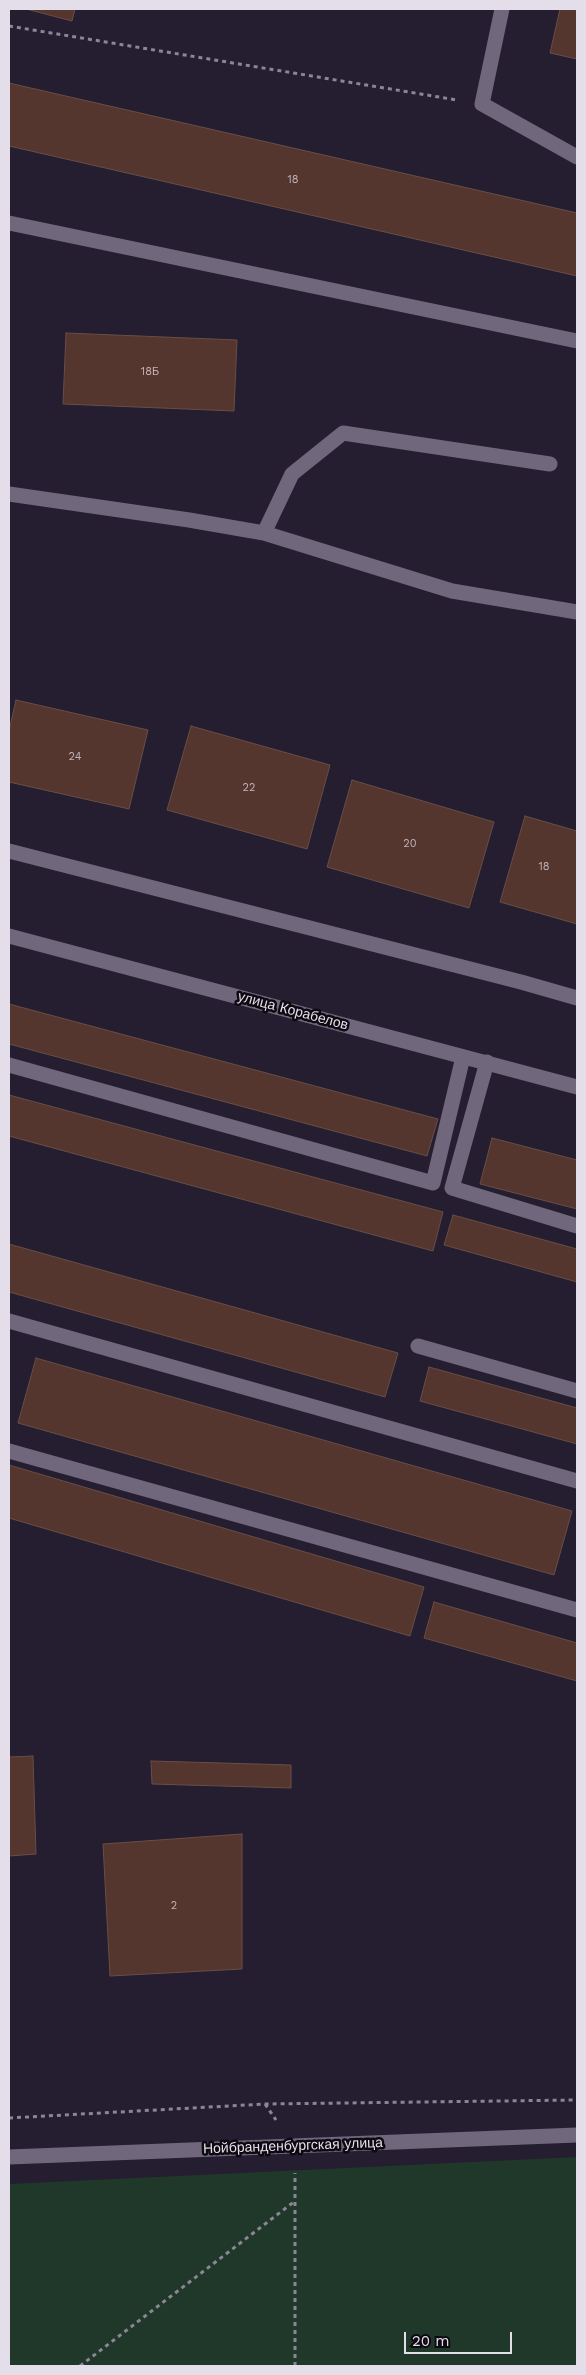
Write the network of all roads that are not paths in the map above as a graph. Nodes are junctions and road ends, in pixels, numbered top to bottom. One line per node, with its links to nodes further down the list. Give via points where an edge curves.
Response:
1 (502, 9): 2 (street, via 482,104)
2 (577, 157)
3 (9, 223): 4 (street)
4 (577, 341)
5 (550, 464): 7 (street, via 343,433 292,474)
6 (9, 494): 7 (street)
7 (264, 533): 8 (street, via 452,591)
8 (577, 612)
9 (9, 851): 11 (street)
10 (9, 936): 12 (street, улица Корабелов)
11 (577, 998)
12 (463, 1056): 13 (street, улица Корабелов); 14 (street, via 433,1183)
13 (487, 1062): 15 (street, улица Корабелов); 16 (street, via 452,1188)
14 (9, 1065)
15 (577, 1087)
16 (577, 1226)
17 (10, 1326): 21 (street)
18 (418, 1346): 19 (street)
19 (577, 1391)
20 (9, 1451): 22 (street)
21 (577, 1481)
22 (577, 1610)
23 (577, 2135): 24 (street, Нойбранденбургская улица)
24 (9, 2157)

